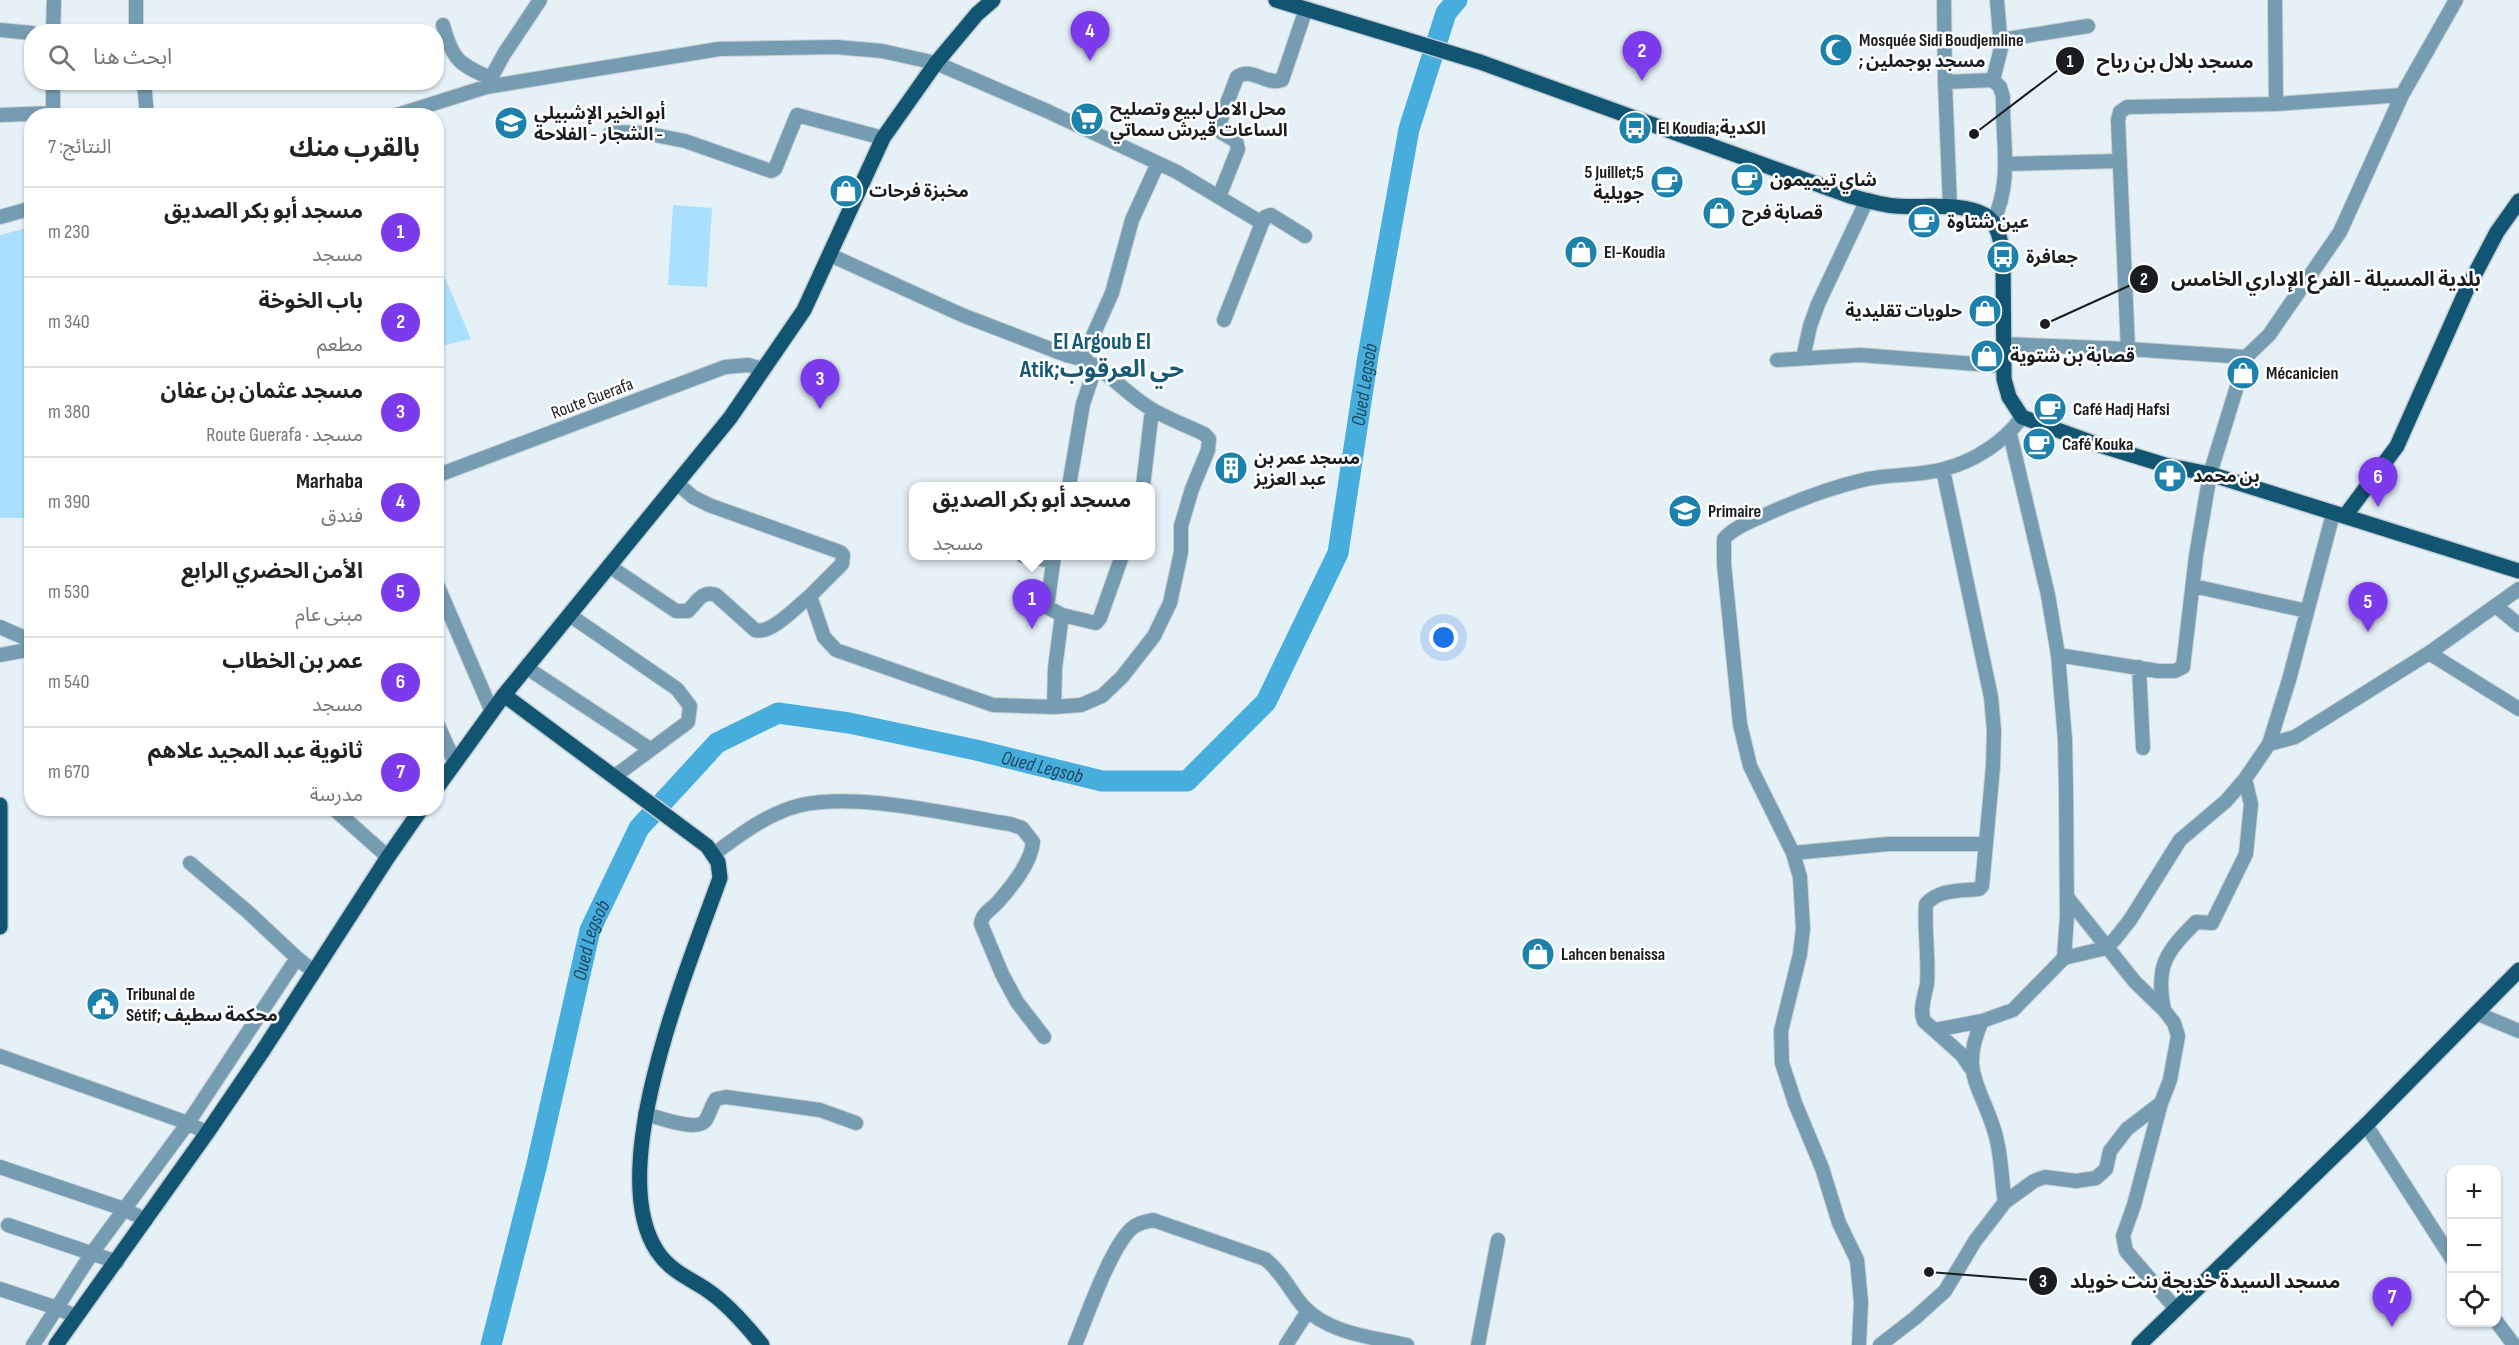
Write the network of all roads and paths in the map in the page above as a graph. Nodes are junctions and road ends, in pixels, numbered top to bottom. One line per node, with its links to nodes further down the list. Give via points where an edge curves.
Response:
1 (54, 0): 11 (street)
2 (136, 0): 12 (street)
3 (540, 0): 20 (street)
4 (993, 0): 18 (main road)
5 (1276, 0): 10 (main road)
6 (1944, 0): 21 (street)
7 (1996, 0): 17 (street)
8 (2275, 0): 25 (street)
9 (2456, 0): 24 (street)
10 (1306, 9): 36 (street, via 1282,80 1272,82 1248,73 1237,77 1218,127 1236,141 1238,149); 37 (main road, via 1480,63)
11 (53, 24)
12 (136, 24)
13 (2088, 26): 17 (street)
14 (444, 29): 20 (street, via 459,62)
15 (0, 30): 16 (street)
16 (24, 32)
17 (2001, 40): 19 (street)
18 (936, 63): 20 (street, via 882,51 836,47 718,49); 32 (main road); 34 (street)
19 (1993, 80): 21 (street); 35 (street, via 2002,97)
20 (488, 82): 28 (street)
21 (1945, 82): 39 (street)
22 (53, 90): 26 (street)
23 (145, 90): 27 (street)
24 (2402, 95): 25 (street); 49 (street, via 2340,232 2269,335)
25 (2276, 104): 33 (street, via 2127,106 2118,115)
26 (53, 108)
27 (146, 108)
28 (416, 108)
29 (24, 114): 30 (street)
30 (0, 115)
31 (611, 132): 32 (street, via 676,139 771,171 775,170 797,115)
32 (883, 138): 45 (main road)
33 (2120, 161): 35 (street); 48 (street)
34 (1158, 163): 36 (street); 52 (street, via 1132,220)
35 (2006, 164): 42 (street, via 2004,195)
36 (1219, 197): 43 (street)
37 (1867, 200): 39 (main road, via 1894,206); 50 (street, via 1818,304)
38 (2519, 201): 64 (main road, via 2497,232 2466,291 2397,446)
39 (1950, 207): 42 (main road, via 1972,210)
40 (24, 210): 41 (street)
41 (0, 218)
42 (1993, 222): 47 (main road, via 2003,257)
43 (1262, 223): 44 (street, via 1271,215); 46 (street)
44 (1305, 236)
45 (830, 255): 52 (street, via 962,315); 54 (main road, via 794,328)
46 (1224, 320)
47 (2003, 344): 48 (street); 53 (main road)
48 (2128, 349): 49 (street)
49 (2246, 357): 60 (street)
50 (1803, 358): 51 (street); 53 (street, via 1860,355)
51 (1777, 360)
52 (1089, 362): 55 (street); 61 (street)
53 (2002, 366): 56 (main road, via 2009,397)
54 (763, 369): 59 (street, Route Guerafa, via 748,365 725,367); 63 (main road)
55 (1152, 410): 62 (street); 87 (street, via 1209,440 1181,526 1181,552 1170,603 1154,636 1114,685 1090,702)
56 (2022, 417): 57 (street); 60 (main road, via 2135,456)
57 (2010, 434): 58 (street, via 1968,460); 83 (street)
58 (1943, 470): 101 (street, via 1991,697 1993,766); 102 (street, via 1829,488 1734,530 1724,539 1744,747)
59 (444, 473)
60 (2210, 474): 64 (main road); 69 (street)
61 (1070, 482)
62 (1143, 482)
63 (678, 484): 67 (main road); 71 (street, via 709,505 843,555 843,564)
64 (2339, 515): 68 (main road); 74 (street)
65 (1053, 560): 75 (street, via 1047,607)
66 (1120, 560): 75 (street, via 1098,622)
67 (609, 566): 71 (street, via 676,611 688,611 703,594 716,595 760,632 771,628); 76 (main road)
68 (2519, 571)
69 (2193, 586): 74 (street); 84 (street, via 2183,667 2175,671)
70 (2519, 589): 73 (street)
71 (810, 596): 87 (street, via 824,637 836,650 988,704)
72 (444, 601): 89 (street)
73 (2496, 606): 77 (street); 81 (street)
74 (2307, 611): 91 (street)
75 (1062, 615): 87 (street)
76 (571, 616): 85 (main road); 93 (street, via 686,698 691,713 688,722)
77 (2519, 626)
78 (0, 627): 79 (street)
79 (24, 638)
80 (24, 650): 82 (street)
81 (2429, 653): 88 (street); 91 (street, via 2287,741)
82 (0, 655)
83 (2058, 655): 84 (street); 106 (street, via 2066,740)
84 (2139, 667): 92 (street)
85 (527, 668): 86 (main road); 93 (street)
86 (504, 695): 89 (main road); 95 (main road)
87 (1054, 707)
88 (2519, 709)
89 (492, 712): 94 (main road)
90 (444, 739): 94 (street)
91 (2269, 744): 97 (street)
92 (2143, 748)
93 (650, 749): 95 (street)
94 (455, 763): 96 (main road)
95 (615, 776): 103 (main road)
96 (444, 778)
97 (2245, 779): 108 (street, via 2226,801 2180,840 2130,920); 113 (street, via 2251,804 2246,854 2212,923 2196,922 2170,951 2160,977)
98 (0, 805): 107 (main road)
99 (342, 816): 104 (street)
100 (416, 816): 104 (main road)
101 (1986, 844): 102 (street, via 1887,844); 116 (street, via 1982,886 1945,893 1926,904 1927,984 1922,1018)
102 (1793, 853): 151 (street, via 1800,877 1803,929 1780,1031 1782,1063 1839,1223 1857,1260 1862,1302)
103 (714, 854): 119 (street, via 769,817 801,805 833,802 898,807 1022,828 1033,842 1029,860 983,915 981,924 1017,1002); 124 (main road, via 720,878 675,1005)
104 (388, 857): 112 (main road)
105 (190, 863): 109 (street)
106 (2067, 897): 108 (street); 110 (street)
107 (0, 927)
108 (2106, 948): 110 (street); 113 (street)
109 (297, 958): 112 (street); 118 (street)
110 (2064, 958): 115 (street, via 2013,1010)
111 (2519, 970): 114 (main road)
112 (313, 971): 120 (main road)
113 (2164, 1010): 123 (street, via 2178,1036 2170,1080)
114 (2476, 1013): 117 (street); 127 (main road)
115 (1982, 1021): 116 (street); 122 (street, via 1973,1040)
116 (1935, 1030): 122 (street)
117 (2519, 1031)
118 (247, 1036): 120 (street); 125 (street)
119 (1044, 1037)
120 (264, 1049): 128 (main road)
121 (0, 1056): 125 (street)
122 (1970, 1067): 130 (street, via 1996,1134)
123 (2161, 1103): 130 (street, via 2127,1129 2110,1151 2106,1169 2096,1178 2076,1181 2044,1177); 140 (street, via 2123,1244)
124 (645, 1114): 126 (street, via 693,1126 706,1120 716,1099 726,1097 820,1110); 146 (main road, via 640,1164 643,1217 649,1237 665,1262 721,1302)
125 (188, 1123): 128 (street); 131 (street)
126 (856, 1123)
127 (2366, 1125): 136 (street); 140 (main road)
128 (207, 1133): 132 (main road)
129 (0, 1167): 131 (street)
130 (2005, 1202): 152 (street, via 1975,1241 1945,1291)
131 (124, 1209): 132 (street); 135 (street)
132 (146, 1220): 137 (main road)
133 (8, 1225): 135 (street)
134 (1498, 1240): 150 (street)
135 (92, 1253): 137 (street); 139 (street)
136 (2447, 1253)
137 (117, 1262): 142 (main road)
138 (0, 1289): 139 (street)
139 (57, 1308): 142 (street); 144 (street)
140 (2176, 1309): 153 (main road)
141 (1308, 1311): 147 (street, via 1265,1259 1153,1220 1131,1229 1120,1246); 148 (street); 149 (street, via 1342,1330)
142 (75, 1316): 145 (main road)
143 (2500, 1327): 154 (street)
144 (33, 1345)
145 (56, 1345)
146 (762, 1345)
147 (1075, 1345)
148 (1286, 1345)
149 (1407, 1345)
150 (1478, 1345)
151 (1859, 1345)
152 (1880, 1345)
153 (2139, 1345)
154 (2514, 1345)

